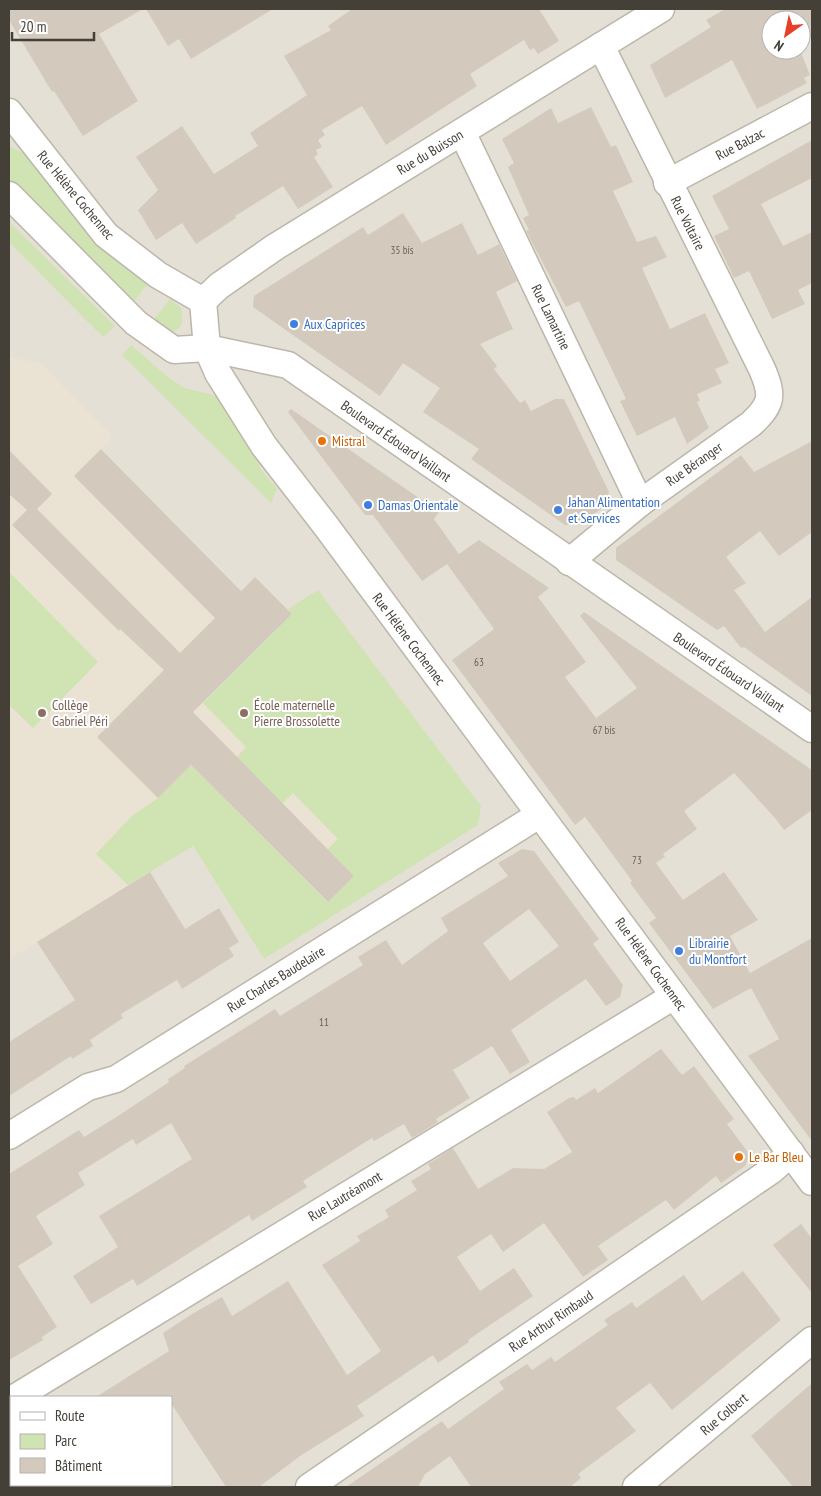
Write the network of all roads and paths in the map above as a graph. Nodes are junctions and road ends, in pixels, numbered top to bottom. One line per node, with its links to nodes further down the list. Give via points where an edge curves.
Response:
1 (660, 9): 2 (street, Rue du Buisson)
2 (601, 46): 5 (street, Rue du Buisson); 6 (street, Rue Voltaire)
3 (812, 106): 6 (street, Rue Balzac)
4 (13, 123): 8 (street, Rue Hélène Cochennec, via 106,235 158,275)
5 (462, 132): 8 (street, Rue du Buisson, via 275,247); 11 (street, Rue Lamartine)
6 (667, 183): 10 (street, Rue Voltaire, via 762,369 769,386)
7 (9, 195): 9 (street, Boulevard Édouard Vaillant, via 136,324 174,350)
8 (203, 301): 9 (street, Rue Hélène Cochennec)
9 (207, 348): 12 (street, Boulevard Édouard Vaillant, via 288,366); 14 (street, Rue Hélène Cochennec, via 218,373 264,446)
10 (770, 402): 11 (street, Rue Béranger, via 752,424)
11 (640, 503): 12 (street, Rue Béranger)
12 (569, 562): 13 (street, Boulevard Édouard Vaillant)
13 (812, 729)
14 (539, 814): 15 (street, Rue Hélène Cochennec); 16 (street, Rue Charles Baudelaire, via 116,1079 88,1087)
15 (674, 996): 17 (street, Rue Hélène Cochennec); 20 (street, Rue Lautréamont)
16 (9, 1136)
17 (791, 1153): 18 (street, Rue Hélène Cochennec); 21 (street, Rue Arthur Rimbaud, via 772,1170)
18 (812, 1182)
19 (812, 1340): 22 (street, Rue Colbert)
20 (18, 1396)
21 (309, 1487)
22 (636, 1487)

